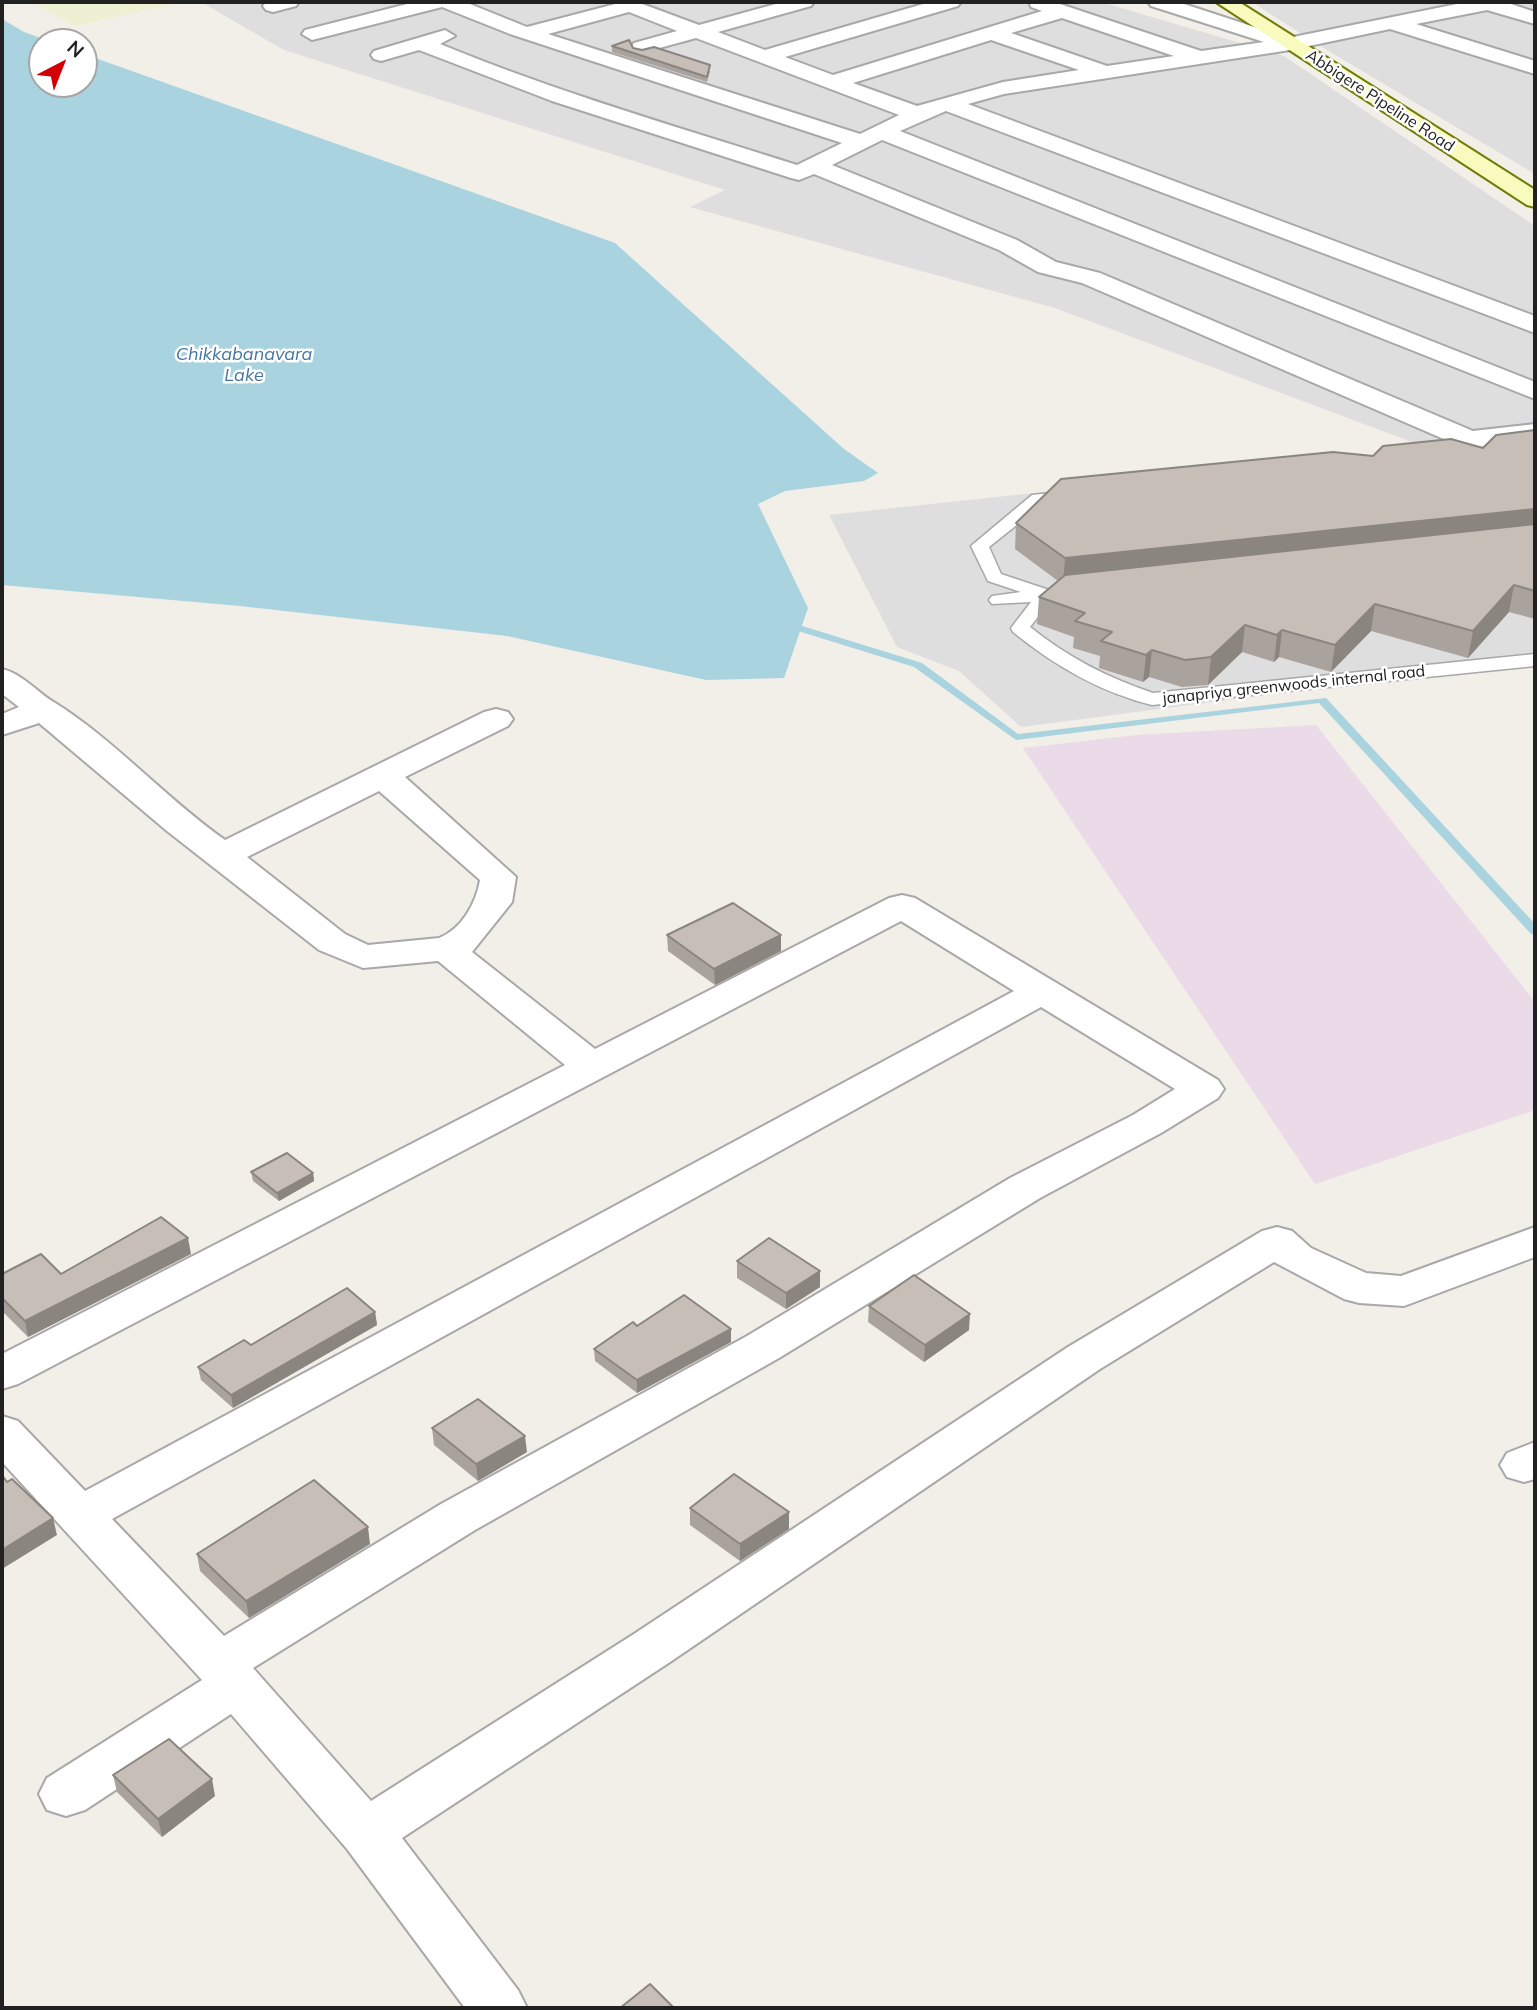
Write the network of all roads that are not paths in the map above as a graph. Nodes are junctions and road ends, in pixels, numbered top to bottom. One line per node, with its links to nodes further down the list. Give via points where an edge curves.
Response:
1 (437, 2): 17 (street)
2 (448, 2): 12 (street)
3 (804, 2): 14 (street)
4 (951, 2): 23 (street)
5 (1032, 2): 10 (street)
6 (1158, 2): 19 (street)
7 (1226, 2): 19 (main road, Abbigere Pipeline Road)
8 (1491, 3): 11 (street); 13 (street)
9 (637, 4): 14 (street); 15 (street)
10 (1062, 11): 16 (street); 22 (street)
11 (1535, 18)
12 (498, 22): 15 (street); 18 (street)
13 (1392, 23): 19 (street); 24 (street)
14 (697, 31): 20 (street); 23 (street)
15 (527, 33): 27 (street)
16 (992, 33): 25 (street); 26 (street)
17 (312, 34)
18 (420, 43): 21 (street); 30 (street, via 482,70)
19 (1290, 44): 22 (street); 33 (main road, Abbigere Pipeline Road)
20 (640, 47)
21 (381, 55)
22 (1196, 56): 25 (street)
23 (762, 57): 26 (street)
24 (1535, 68)
25 (1105, 72): 28 (street, via 1003,88)
26 (833, 82): 29 (street)
27 (729, 99): 30 (street); 31 (street)
28 (946, 103): 29 (street); 34 (street)
29 (917, 114): 31 (street)
30 (648, 125): 32 (street, via 799,173)
31 (872, 137): 32 (street); 35 (street)
32 (813, 166): 36 (street, via 1471,440)
33 (1535, 201)
34 (1535, 325)
35 (1535, 390)
36 (1535, 432)
37 (1535, 447): 38 (lane)
38 (1452, 456)
39 (1093, 494): 40 (lane, via 1038,499 980,546 994,577)
40 (1053, 594): 41 (lane); 42 (lane, janapriya greenwoods internal road, via 1020,628 1054,657 1119,689 1152,699)
41 (999, 600)
42 (1535, 660)
43 (2, 679): 44 (street)
44 (44, 709): 46 (street); 48 (street, via 179,824)
45 (496, 719): 47 (street)
46 (2, 725)
47 (383, 776): 48 (street); 49 (street, via 498,877 494,902 463,942)
48 (223, 855): 49 (street, via 332,942 363,957)
49 (446, 950): 51 (street)
50 (1044, 990): 51 (street, via 902,906); 55 (street); 56 (street, via 1204,1089 1025,1188 763,1347 458,1517)
51 (592, 1067): 53 (street)
52 (1535, 1241): 58 (street, via 1404,1290 1359,1289 1296,1258 1277,1241 1084,1358 652,1648)
53 (2, 1373)
54 (2, 1433): 55 (street)
55 (82, 1514): 56 (street)
56 (228, 1674): 57 (street); 58 (street)
57 (66, 1794)
58 (366, 1833): 59 (street)
59 (498, 2008)

